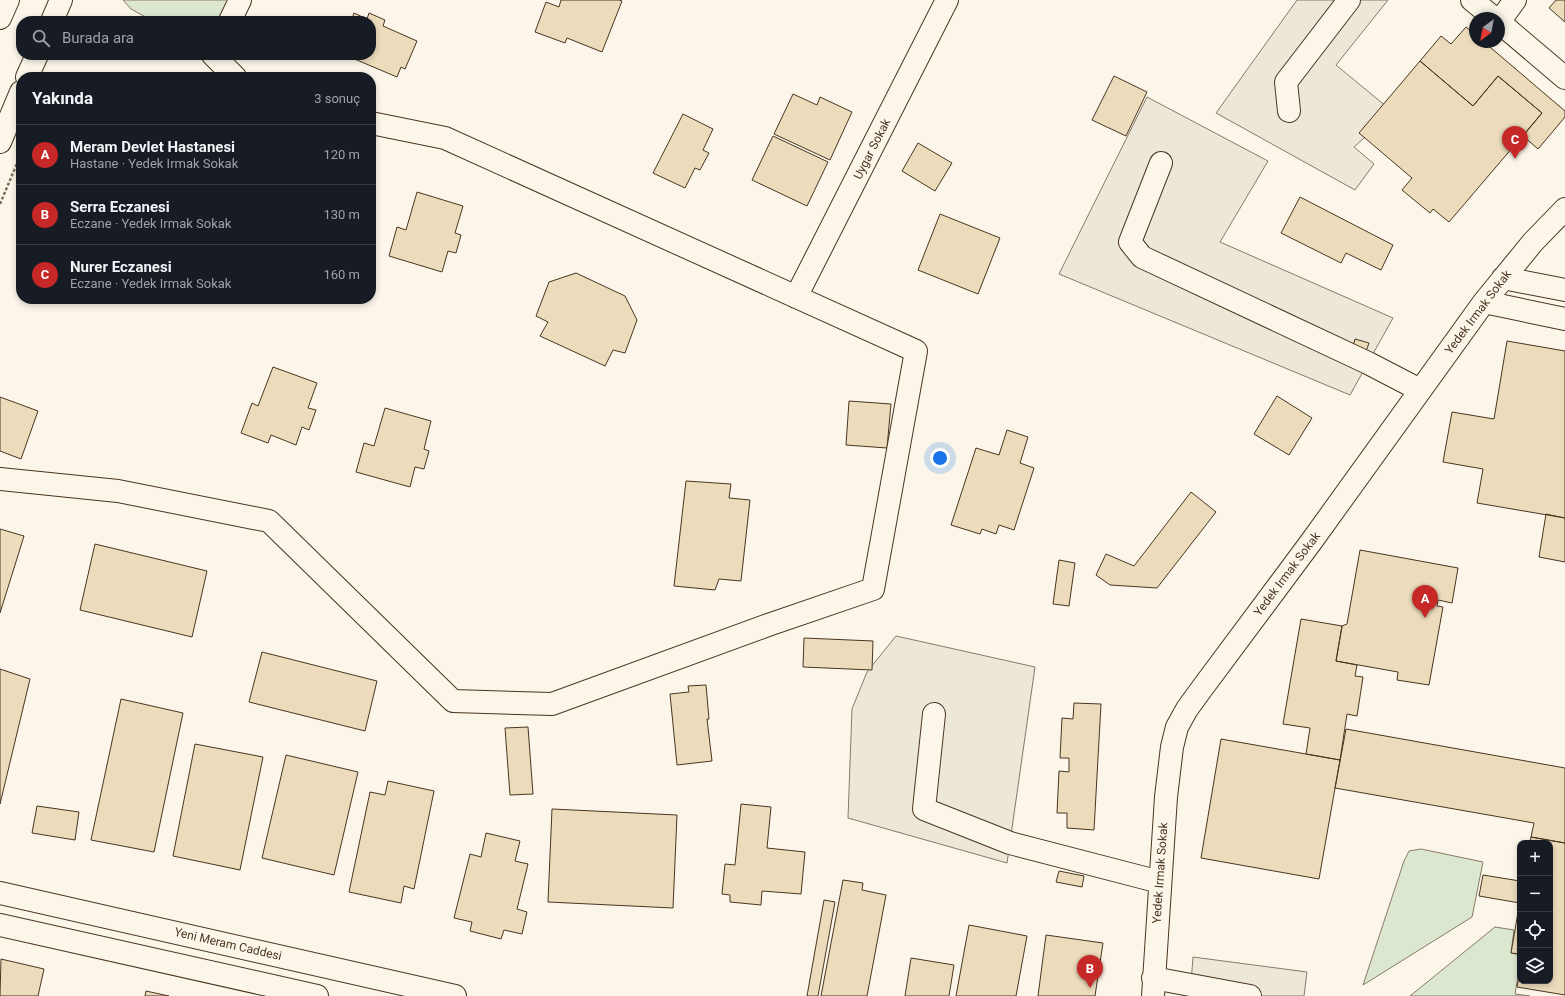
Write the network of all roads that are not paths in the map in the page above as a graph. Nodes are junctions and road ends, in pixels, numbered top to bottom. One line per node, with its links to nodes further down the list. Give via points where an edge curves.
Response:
1 (8, 0): 12 (street)
2 (61, 0): 10 (street)
3 (240, 0): 11 (street)
4 (947, 0): 27 (street, Uygar Sokak)
5 (1349, 0): 20 (street, via 1286,82)
6 (1472, 0): 8 (street)
7 (1515, 0): 9 (street)
8 (1487, 12)
9 (1505, 14)
10 (54, 16)
11 (232, 16)
12 (0, 18)
13 (1505, 27): 18 (street)
14 (35, 60): 16 (street)
15 (218, 60): 17 (street)
16 (29, 72)
17 (230, 72)
18 (1565, 78)
19 (16, 104): 22 (street)
20 (1289, 111)
21 (376, 124): 27 (street, via 445,138)
22 (0, 142)
23 (1162, 163): 30 (street, via 1130,242 1142,258 1368,363)
24 (1565, 209): 25 (street, Yedek Irmak Sokak)
25 (1503, 278): 26 (street); 28 (street, Yedek Irmak Sokak)
26 (1565, 290)
27 (796, 297): 31 (street, via 916,351 873,589 552,704 453,700 269,521 118,491)
28 (1484, 302): 29 (street); 30 (street, Yedek Irmak Sokak)
29 (1565, 319)
30 (1420, 390): 33 (street, Yedek Irmak Sokak, via 1312,542 1187,709 1177,727 1168,777)
31 (0, 479)
32 (934, 714): 33 (street, via 924,810 1010,843)
33 (1160, 882): 36 (street, Yedek Irmak Sokak)
34 (0, 893): 38 (street, Yeni Meram Caddesi)
35 (0, 925): 37 (street)
36 (1153, 987): 39 (street)
37 (317, 996)
38 (455, 996)
39 (1250, 996)

